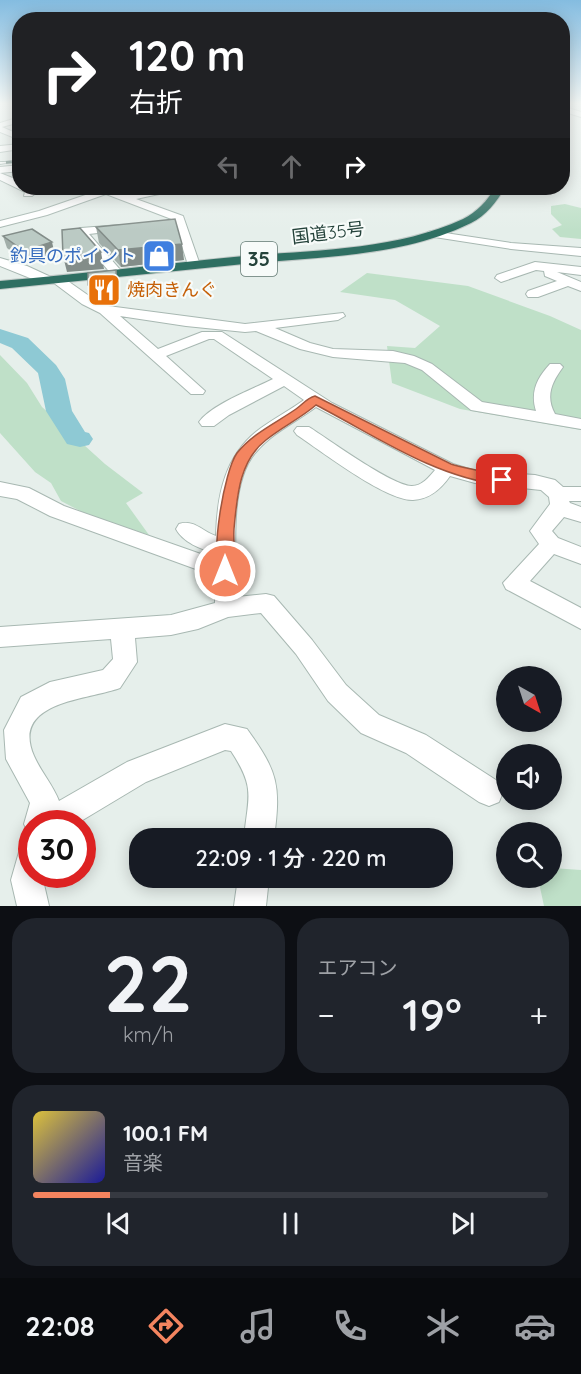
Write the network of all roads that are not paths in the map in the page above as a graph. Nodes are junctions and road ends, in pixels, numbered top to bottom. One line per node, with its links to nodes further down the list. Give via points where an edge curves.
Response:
1 (87, 195): 6 (street, via 43,213)
2 (118, 195): 5 (street)
3 (136, 195): 5 (street)
4 (495, 195): 10 (highway, 国道35号 / 35, via 483,211)
5 (126, 198): 7 (street, via 179,218)
6 (0, 224)
7 (181, 224): 8 (street); 14 (street)
8 (159, 225)
9 (137, 227): 17 (street, via 81,231)
10 (432, 234): 11 (street); 14 (highway, 国道35号 / 35, via 335,250)
11 (511, 246): 12 (street); 15 (street)
12 (581, 252)
13 (0, 262): 19 (street)
14 (194, 265): 17 (highway, 国道35号 / 35)
15 (536, 266): 16 (street); 18 (street); 20 (street)
16 (581, 271)
17 (117, 273): 19 (highway, 国道35号 / 35)
18 (501, 278)
19 (53, 280): 21 (highway, 国道35号 / 35); 23 (street)
20 (575, 284): 22 (street)
21 (0, 285)
22 (533, 294)
23 (105, 310): 25 (street, via 223,327); 26 (street)
24 (338, 316): 25 (street)
25 (257, 326): 31 (street, via 333,353 409,359 427,367 477,406)
26 (156, 355): 28 (street, via 207,335 217,335); 29 (street)
27 (555, 367): 31 (street, via 544,379 542,390 543,410)
28 (284, 380): 30 (street); 32 (street)
29 (197, 391)
30 (315, 399): 35 (street); 42 (street, via 261,437 242,457 234,481)
31 (548, 417): 33 (street)
32 (208, 422)
33 (581, 424)
34 (303, 431): 35 (street, via 409,493 439,481)
35 (446, 468): 38 (street, via 475,477 535,481 548,486)
36 (0, 489): 44 (street, via 22,493 57,511)
37 (581, 494): 38 (street)
38 (558, 500): 39 (street); 41 (street, via 540,531)
39 (581, 514)
40 (186, 529): 42 (street, via 208,543)
41 (551, 544): 43 (street); 46 (street, via 514,583)
42 (225, 546): 44 (street)
43 (581, 556)
44 (225, 571): 45 (street)
45 (226, 608): 47 (street, via 171,625); 49 (street, via 266,603 337,693 370,724 416,744)
46 (581, 620)
47 (122, 629): 48 (street); 50 (street, via 125,662 111,680 50,694 30,706 17,730 20,759 45,801)
48 (0, 637)
49 (489, 792)
50 (43, 810)
51 (71, 810): 52 (street, via 137,772 225,736 238,738 259,769 264,798)
52 (260, 828)
53 (29, 888): 55 (street)
54 (253, 888): 56 (street)
55 (33, 906)
56 (250, 906)

